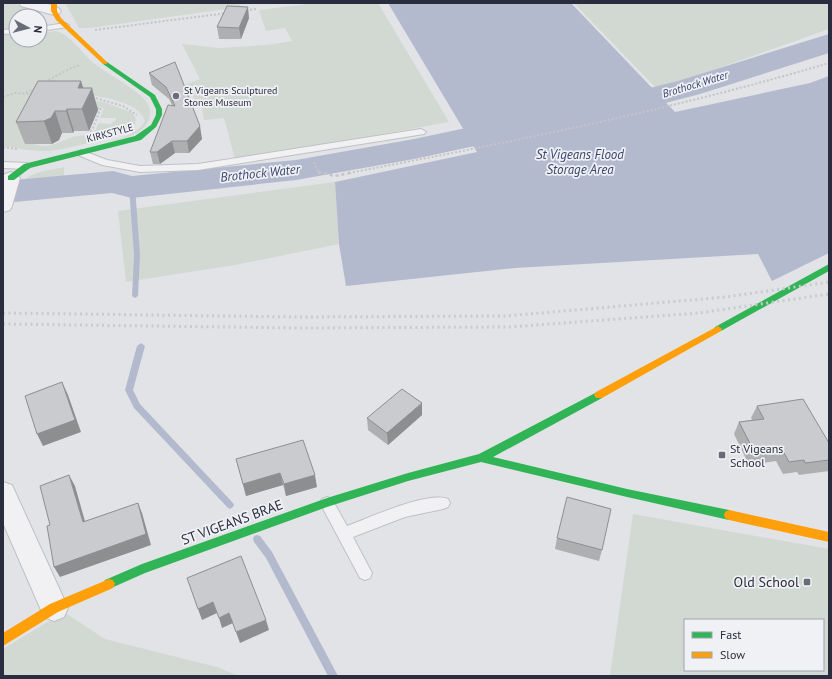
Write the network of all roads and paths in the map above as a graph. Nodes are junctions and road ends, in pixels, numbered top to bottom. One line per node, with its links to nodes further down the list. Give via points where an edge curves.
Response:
1 (26, 3): 2 (street)
2 (54, 7): 6 (street, KIRKSTYLE)
3 (257, 9): 4 (path)
4 (242, 11)
5 (234, 12): 8 (path)
6 (65, 25): 7 (lane); 8 (street, KIRKSTYLE)
7 (48, 28)
8 (74, 34): 9 (street, KIRKSTYLE)
9 (100, 58): 11 (path, via 69,69); 25 (street, KIRKSTYLE, via 153,96 160,109 155,125 149,132 126,142)
10 (829, 63): 26 (path, via 734,91 562,132 335,176 318,173)
11 (43, 84)
12 (37, 87): 13 (path)
13 (26, 93): 14 (path); 17 (path, via 15,93)
14 (37, 95)
15 (89, 96): 16 (path)
16 (95, 97): 18 (path); 20 (path, via 136,112)
17 (3, 98)
18 (91, 104)
19 (90, 107): 22 (path, via 101,108 92,130)
20 (139, 119)
21 (421, 132): 25 (lane, via 198,168 140,168 105,163)
22 (87, 133)
23 (3, 147): 24 (path)
24 (19, 149)
25 (81, 153): 27 (street, KIRKSTYLE)
26 (314, 162)
27 (27, 166): 28 (lane); 28 (street, KIRKSTYLE, via 18,172)
28 (7, 171): 29 (street)
29 (3, 205)
30 (829, 267): 31 (street, via 632,378)
31 (481, 458): 33 (street, ST VIGEANS BRAE); 36 (street)
32 (3, 493): 38 (street)
33 (327, 502): 35 (lane); 38 (street, ST VIGEANS BRAE, via 142,569)
34 (443, 503): 35 (lane, via 425,504 397,512)
35 (344, 534): 37 (lane)
36 (829, 537)
37 (365, 573)
38 (54, 608): 39 (street, ST VIGEANS BRAE)
39 (3, 640)

